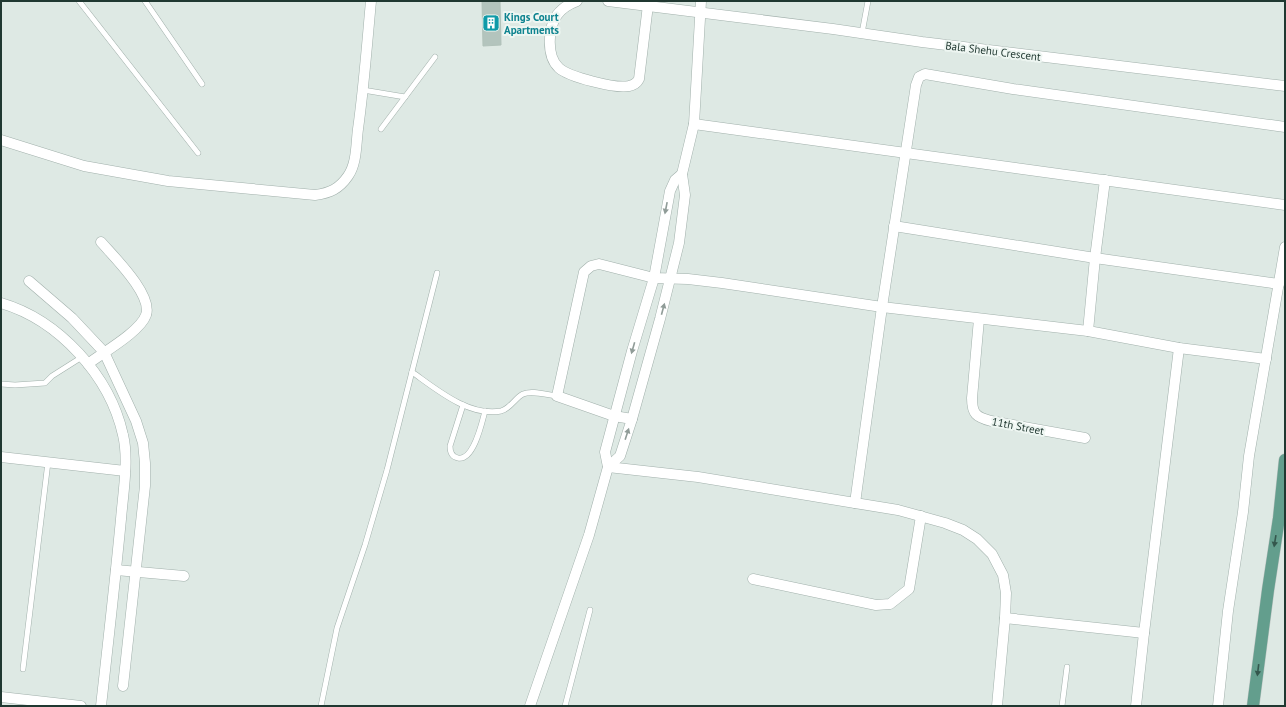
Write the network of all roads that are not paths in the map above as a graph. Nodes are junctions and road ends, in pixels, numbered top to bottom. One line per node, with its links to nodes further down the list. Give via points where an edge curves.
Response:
1 (79, 1): 20 (lane)
2 (145, 1): 12 (lane)
3 (371, 1): 14 (street)
4 (577, 1): 8 (street, via 564,7 552,24 550,43 555,64 564,72 575,76 624,87 633,85 639,79)
5 (608, 1): 8 (street, Bala Shehu Crescent)
6 (701, 1): 9 (street)
7 (868, 1): 10 (lane)
8 (648, 6): 9 (street, Bala Shehu Crescent)
9 (701, 13): 10 (street, Bala Shehu Crescent); 16 (street)
10 (862, 33): 13 (street, Bala Shehu Crescent)
11 (435, 57): 15 (lane)
12 (202, 84)
13 (1285, 86)
14 (363, 90): 15 (lane); 19 (street, via 353,164 348,176 339,187 329,193 315,195 168,181 84,166)
15 (405, 97): 18 (lane)
16 (694, 124): 21 (street); 22 (street)
17 (1285, 127): 21 (street, via 1013,89 925,74 919,77 916,85)
18 (381, 129)
19 (1, 140)
20 (198, 153)
21 (905, 153): 23 (street); 25 (street)
22 (682, 174): 30 (street, one-way to 30, via 674,180 670,190); 31 (street, via 685,206)
23 (1105, 180): 24 (street); 28 (street)
24 (1285, 205)
25 (894, 226): 28 (street); 35 (street)
26 (101, 242): 39 (street, via 135,282 147,308 146,316 133,332)
27 (1285, 247): 33 (street)
28 (1095, 258): 33 (street); 37 (street)
29 (437, 273): 42 (lane)
30 (654, 278): 31 (street); 44 (street, via 599,264 594,264 586,270); 47 (street, one-way to 47)
31 (671, 279): 35 (street, via 722,283); 48 (street, one-way to 31)
32 (29, 281): 39 (street, via 72,318)
33 (1279, 284): 40 (street)
34 (1, 303): 41 (street, via 26,313 54,329)
35 (882, 307): 36 (street); 55 (street)
36 (979, 319): 37 (street); 49 (street, 11th Street, via 972,398 975,413 991,422)
37 (1088, 331): 38 (street)
38 (1179, 348): 40 (street); 63 (street)
39 (104, 352): 41 (street); 58 (street, via 136,421 143,443 145,486)
40 (1266, 359): 77 (street, via 1249,456)
41 (85, 360): 43 (lane, via 52,376 45,383); 54 (street, via 109,397 120,424 124,436)
42 (412, 372): 45 (lane); 71 (lane, via 365,546 337,628)
43 (1, 384)
44 (557, 396): 46 (lane, via 529,392 522,394 502,411); 47 (street)
45 (463, 405): 46 (lane); 46 (lane, via 450,446 453,456 457,458 462,458 474,447)
46 (485, 411)
47 (614, 416): 48 (street); 53 (street, via 605,452)
48 (632, 419): 53 (street, one-way to 48, via 620,456)
49 (1085, 438)
50 (1, 457): 52 (street)
51 (1285, 460): 78 (main road, one-way to 78)
52 (48, 462): 54 (street); 65 (lane)
53 (608, 467): 55 (street, via 698,477); 72 (street, via 589,535)
54 (125, 471): 57 (street)
55 (855, 503): 56 (street)
56 (921, 516): 60 (street, via 910,589 890,604 876,605); 62 (street, via 963,530 992,554 1003,575 1006,593)
57 (116, 570): 58 (street); 70 (street)
58 (136, 572): 59 (street); 66 (street)
59 (184, 576)
60 (753, 579)
61 (590, 610): 73 (lane)
62 (1005, 618): 63 (street); 74 (street)
63 (1144, 633): 76 (street)
64 (1067, 667): 75 (lane)
65 (23, 669)
66 (123, 686)
67 (1, 697): 68 (street)
68 (20, 703): 69 (street)
69 (81, 706)
70 (101, 706)
71 (321, 706)
72 (530, 706)
73 (565, 706)
74 (997, 706)
75 (1062, 706)
76 (1136, 706)
77 (1218, 706)
78 (1253, 706)

